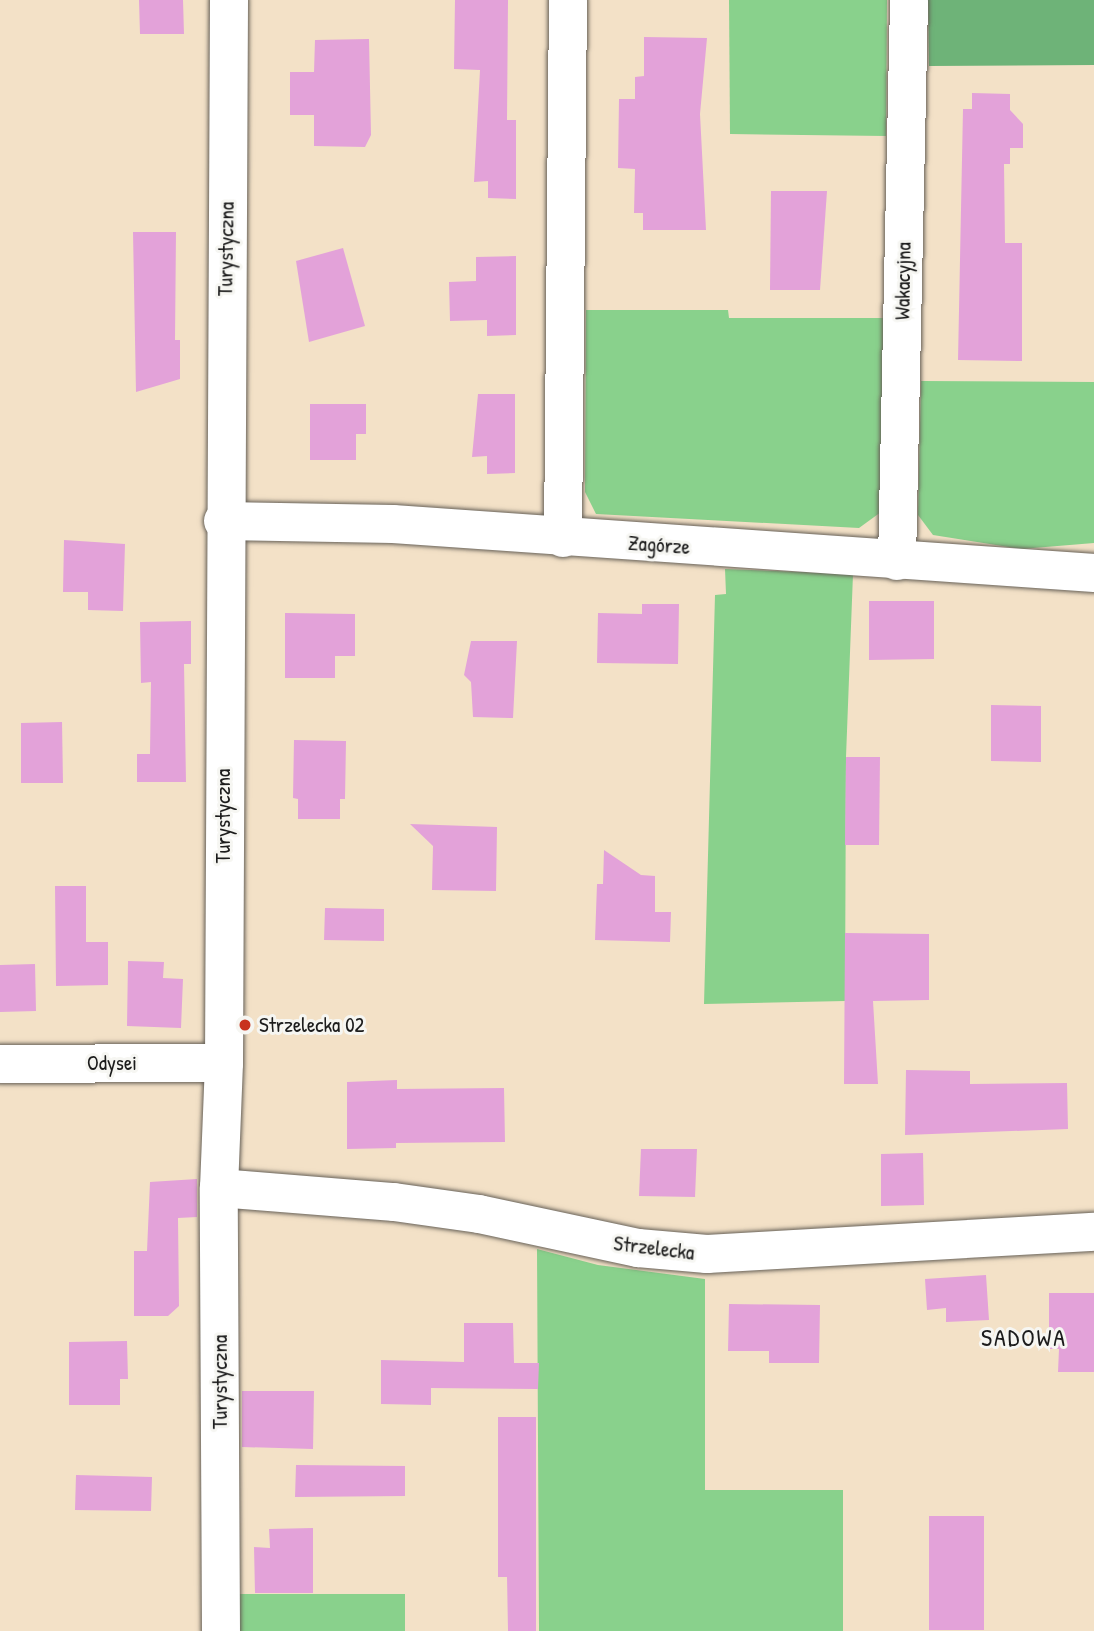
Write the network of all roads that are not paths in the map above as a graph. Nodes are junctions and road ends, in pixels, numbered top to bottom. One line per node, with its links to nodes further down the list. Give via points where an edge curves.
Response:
1 (229, 0): 4 (street, Turystyczna)
2 (568, 0): 5 (street)
3 (909, 0): 6 (street, Wakacyjna)
4 (223, 521): 5 (street, Zagórze, via 393,524); 9 (street, Turystyczna)
5 (563, 538): 6 (street, Zagórze)
6 (897, 561): 7 (street, Zagórze)
7 (1094, 573)
8 (0, 1063): 9 (street, Odysei)
9 (224, 1063): 10 (street, Turystyczna)
10 (219, 1188): 11 (street, Strzelecka, via 394,1202 479,1214 638,1248 707,1254); 12 (street, Turystyczna)
11 (1094, 1232)
12 (221, 1631)

